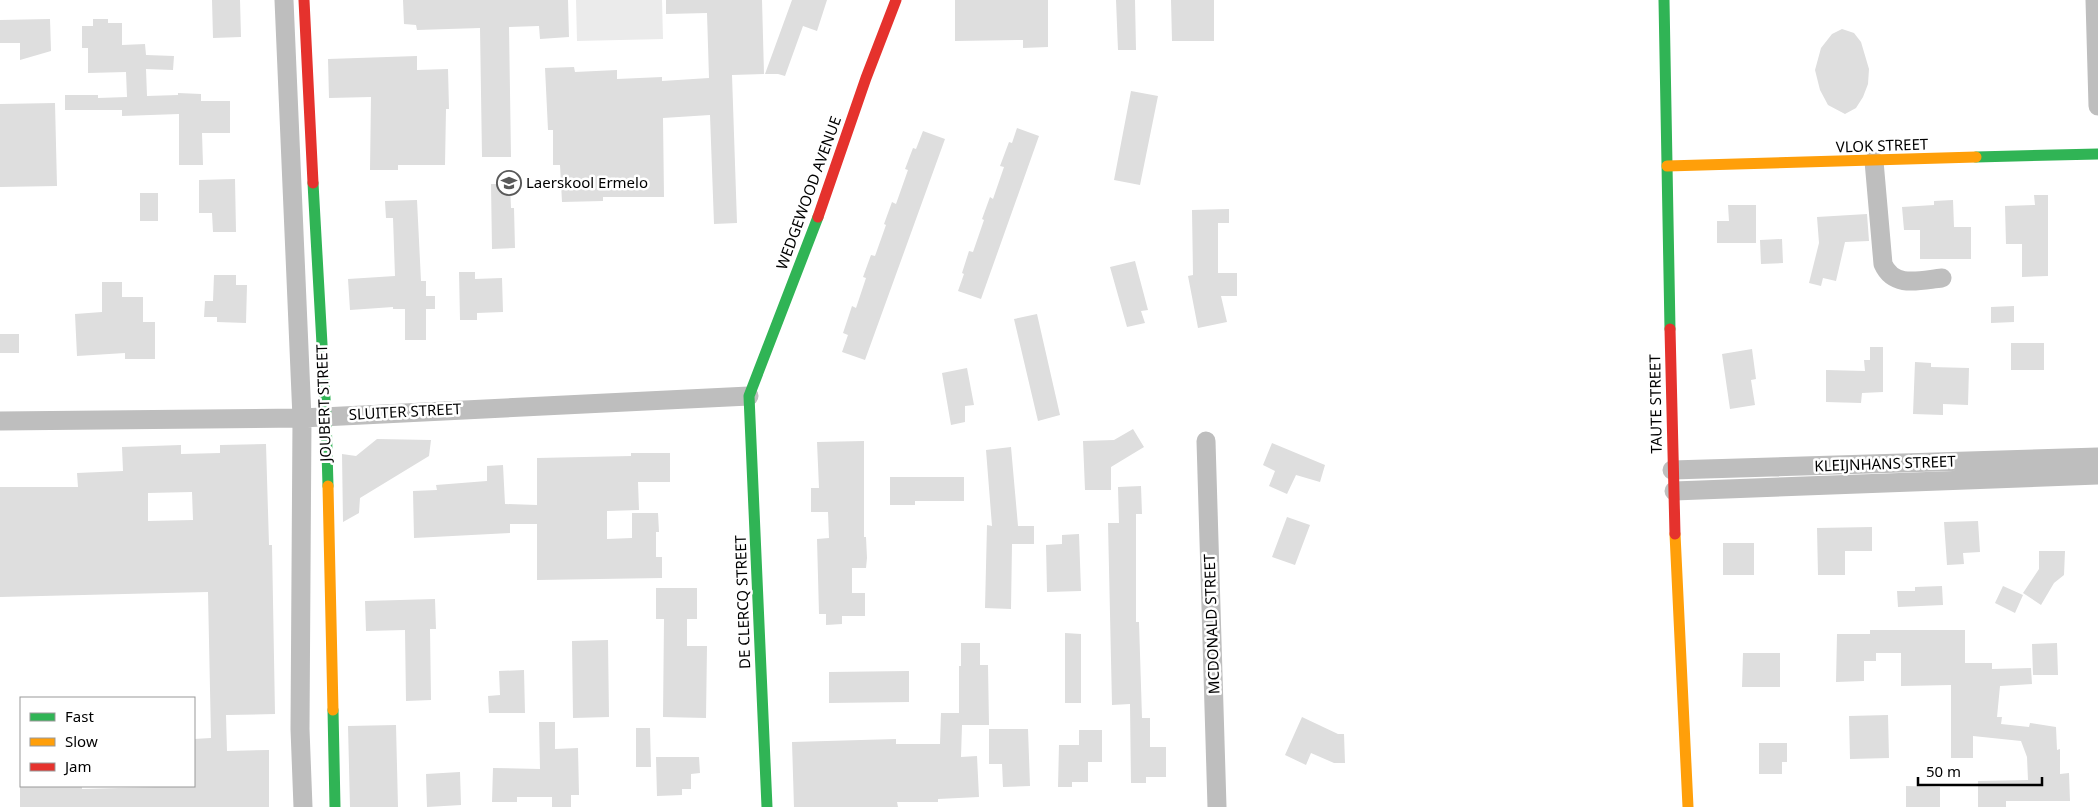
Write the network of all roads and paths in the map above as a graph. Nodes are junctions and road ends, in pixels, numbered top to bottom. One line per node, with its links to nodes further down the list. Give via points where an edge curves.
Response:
1 (284, 0): 13 (street, JOUBERT STREET)
2 (304, 0): 12 (street, JOUBERT STREET)
3 (896, 0): 11 (street, WEDGEWOOD AVENUE, via 805,253)
4 (1664, 0): 9 (street, TAUTE STREET)
5 (2095, 0): 6 (street)
6 (2098, 106)
7 (2098, 154): 8 (street, VLOK STREET)
8 (1874, 161): 9 (street, VLOK STREET); 10 (street, via 1885,269 1904,282)
9 (1667, 166): 17 (street, TAUTE STREET)
10 (1942, 278)
11 (749, 396): 12 (street, SLUITER STREET); 22 (street, DE CLERCQ STREET)
12 (326, 416): 13 (street, SLUITER STREET); 21 (street, JOUBERT STREET)
13 (302, 418): 14 (street, SLUITER STREET); 20 (street, JOUBERT STREET, via 300,729)
14 (0, 421)
15 (1206, 441): 23 (street, MCDONALD STREET)
16 (2098, 458): 17 (street, KLEIJNHANS STREET)
17 (1672, 470): 19 (street, TAUTE STREET)
18 (2098, 475): 19 (street, KLEIJNHANS STREET)
19 (1674, 491): 24 (street, TAUTE STREET)
20 (304, 807)
21 (335, 807)
22 (767, 807)
23 (1217, 807)
24 (1688, 807)

